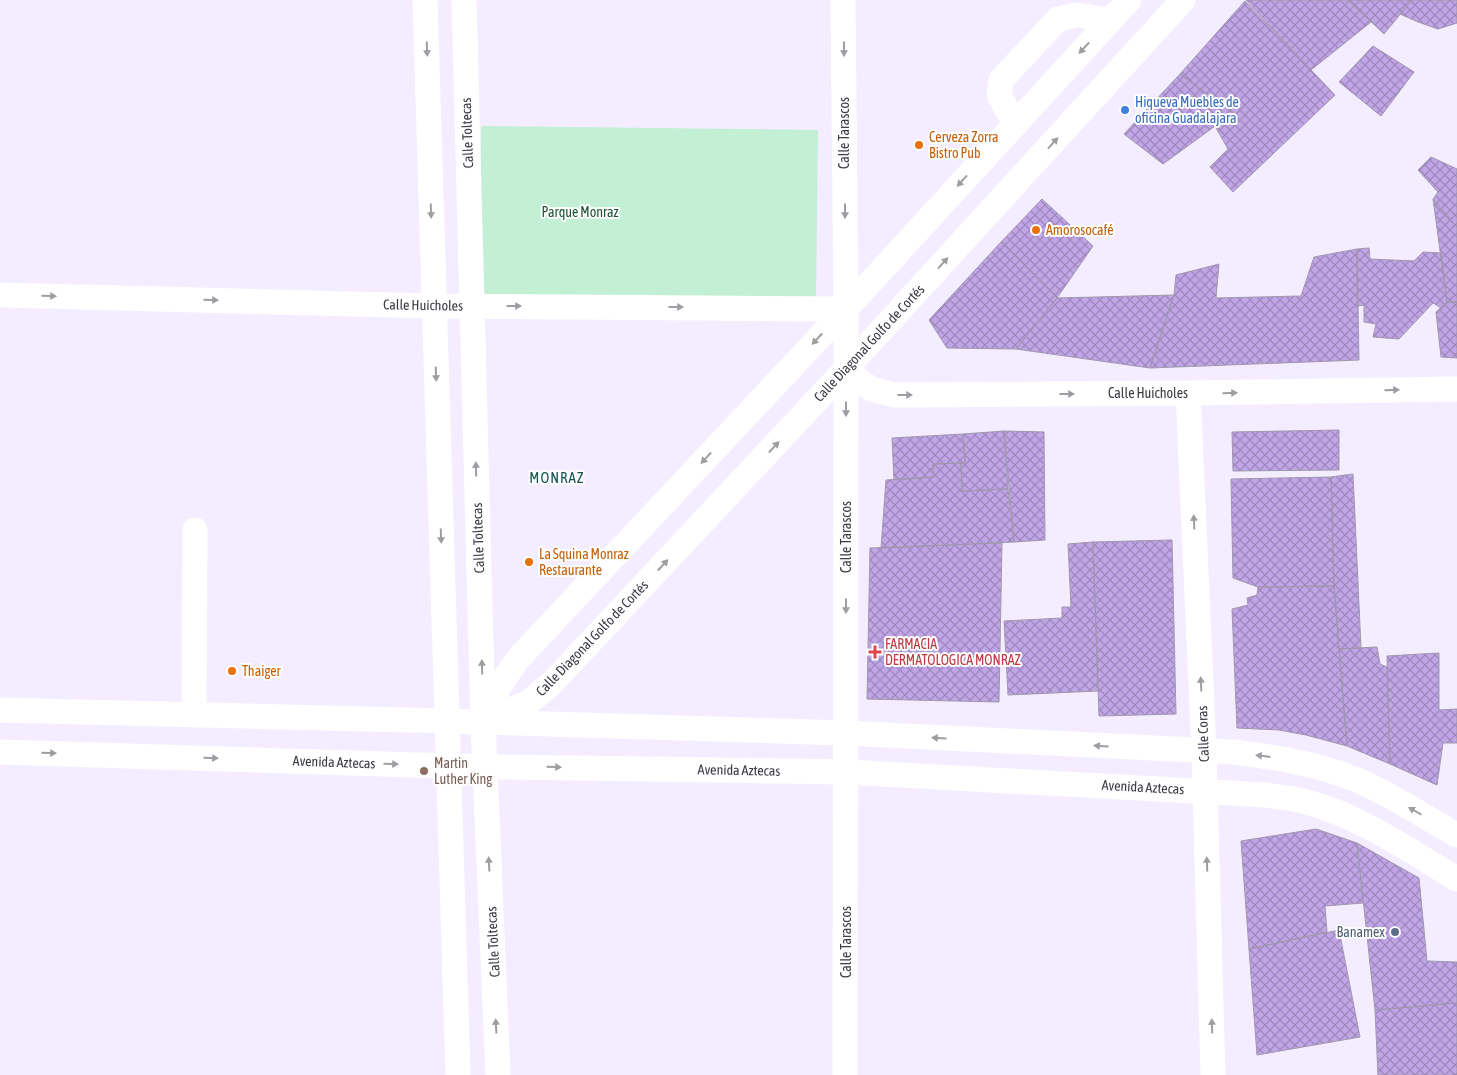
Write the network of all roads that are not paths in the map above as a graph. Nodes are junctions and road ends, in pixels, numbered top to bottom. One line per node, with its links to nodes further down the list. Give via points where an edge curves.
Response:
1 (426, 0): 9 (street, one-way to 9)
2 (464, 0): 10 (street, Calle Toltecas)
3 (843, 0): 11 (street, Calle Tarascos, one-way to 11)
4 (1129, 0): 6 (street)
5 (1183, 0): 12 (street, Calle Diagonal Golfo de Cortés, one-way to 5)
6 (1110, 20): 7 (street, one-way to 7); 7 (street, via 1077,15 1058,19 1001,80 999,96)
7 (1015, 124): 11 (street, one-way to 11)
8 (0, 295): 9 (street, Calle Huicholes, one-way to 9)
9 (434, 306): 10 (street, Calle Huicholes); 18 (street, one-way to 18)
10 (472, 306): 11 (street, Calle Huicholes, one-way to 11); 19 (street, Calle Toltecas, one-way to 10)
11 (846, 309): 12 (street, Calle Tarascos); 19 (street, one-way to 19, via 517,660 500,685)
12 (846, 370): 14 (street, Calle Huicholes, one-way to 14, via 871,389 895,395); 19 (street, Calle Diagonal Golfo de Cortés, one-way to 12, via 529,702 552,683); 20 (street, Calle Tarascos, one-way to 20)
13 (1457, 389): 14 (street, Calle Huicholes, one-way to 13)
14 (1188, 393): 21 (street, Calle Coras, one-way to 14)
15 (195, 530): 17 (street)
16 (0, 710): 17 (street)
17 (194, 715): 18 (street)
18 (448, 721): 19 (street); 23 (street)
19 (483, 722): 20 (street); 24 (street, Calle Toltecas)
20 (846, 733): 21 (street, one-way to 20); 25 (street, Calle Tarascos)
21 (1204, 751): 26 (street, Calle Coras); 27 (street, one-way to 21, via 1374,787 1344,775 1273,757)
22 (0, 752): 23 (street, Avenida Aztecas, one-way to 23)
23 (449, 766): 24 (street, Avenida Aztecas); 29 (street)
24 (485, 766): 25 (street, Avenida Aztecas, one-way to 25); 30 (street, Calle Toltecas, one-way to 24)
25 (846, 772): 26 (street, Avenida Aztecas); 31 (street, Calle Tarascos)
26 (1204, 791): 28 (street, Avenida Aztecas, via 1275,796 1341,814 1372,828); 32 (street, Calle Coras, one-way to 26)
27 (1457, 835)
28 (1457, 880)
29 (458, 1075)
30 (498, 1075)
31 (845, 1075)
32 (1213, 1075)

